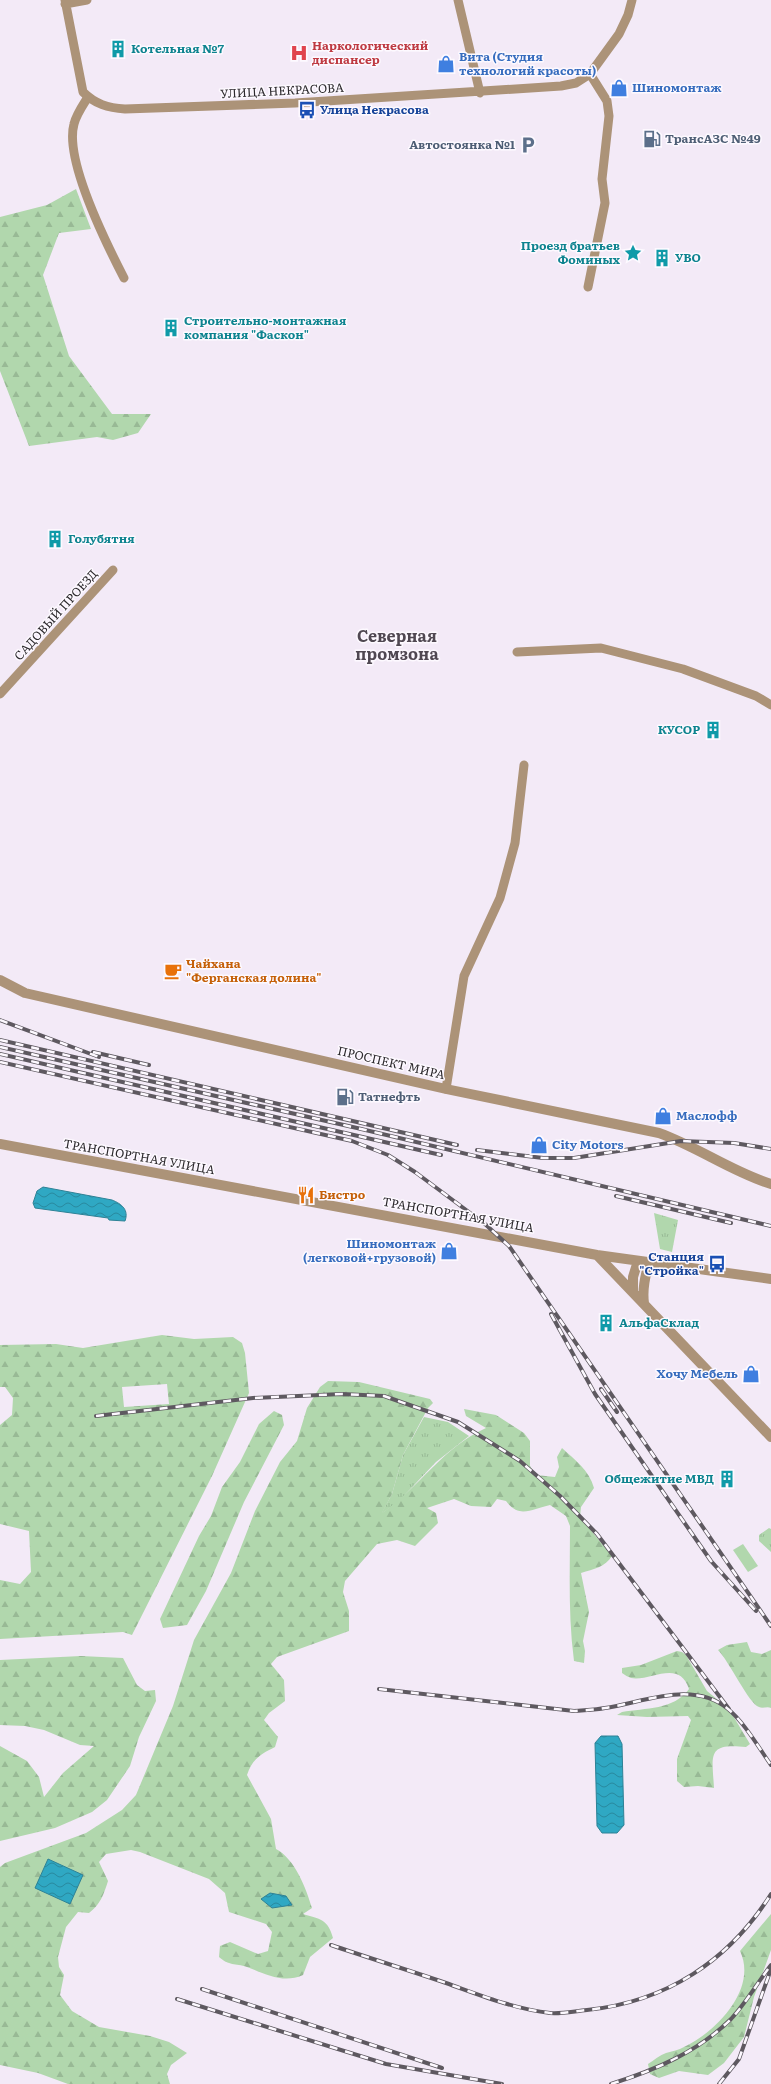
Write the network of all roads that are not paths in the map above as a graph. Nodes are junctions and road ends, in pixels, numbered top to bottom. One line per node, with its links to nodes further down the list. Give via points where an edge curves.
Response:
1 (87, 0): 4 (street)
2 (458, 0): 6 (street)
3 (632, 0): 5 (street, УЛИЦА НЕКРАСОВА, via 619,34)
4 (65, 2): 7 (street, via 81,85)
5 (590, 74): 6 (street, УЛИЦА НЕКРАСОВА, via 576,83 561,86); 9 (street, via 607,100 609,116 602,179 605,203)
6 (480, 93): 7 (street, УЛИЦА НЕКРАСОВА, via 125,109 110,108)
7 (88, 96): 8 (street, via 74,124 74,145 83,189)
8 (124, 278)
9 (588, 287)
10 (113, 570): 12 (street, САДОВЫЙ ПРОЕЗД)
11 (517, 652): 13 (street, via 601,648 683,669 756,696)
12 (0, 694)
13 (771, 705)
14 (524, 765): 16 (street, via 515,843 500,898 464,976)
15 (0, 980): 16 (street, ПРОСПЕКТ МИРА, via 25,993)
16 (446, 1089): 18 (street, ПРОСПЕКТ МИРА, via 659,1133)
17 (0, 1144): 19 (street, ТРАНСПОРТНАЯ УЛИЦА)
18 (771, 1184)
19 (597, 1255): 20 (street, ТРАНСПОРТНАЯ УЛИЦА); 23 (street)
20 (638, 1261): 21 (street, ТРАНСПОРТНАЯ УЛИЦА); 23 (street, via 633,1277)
21 (649, 1263): 22 (street, ТРАНСПОРТНАЯ УЛИЦА); 24 (street, via 645,1278)
22 (771, 1279)
23 (633, 1291): 24 (street)
24 (644, 1303): 25 (street)
25 (771, 1436)

